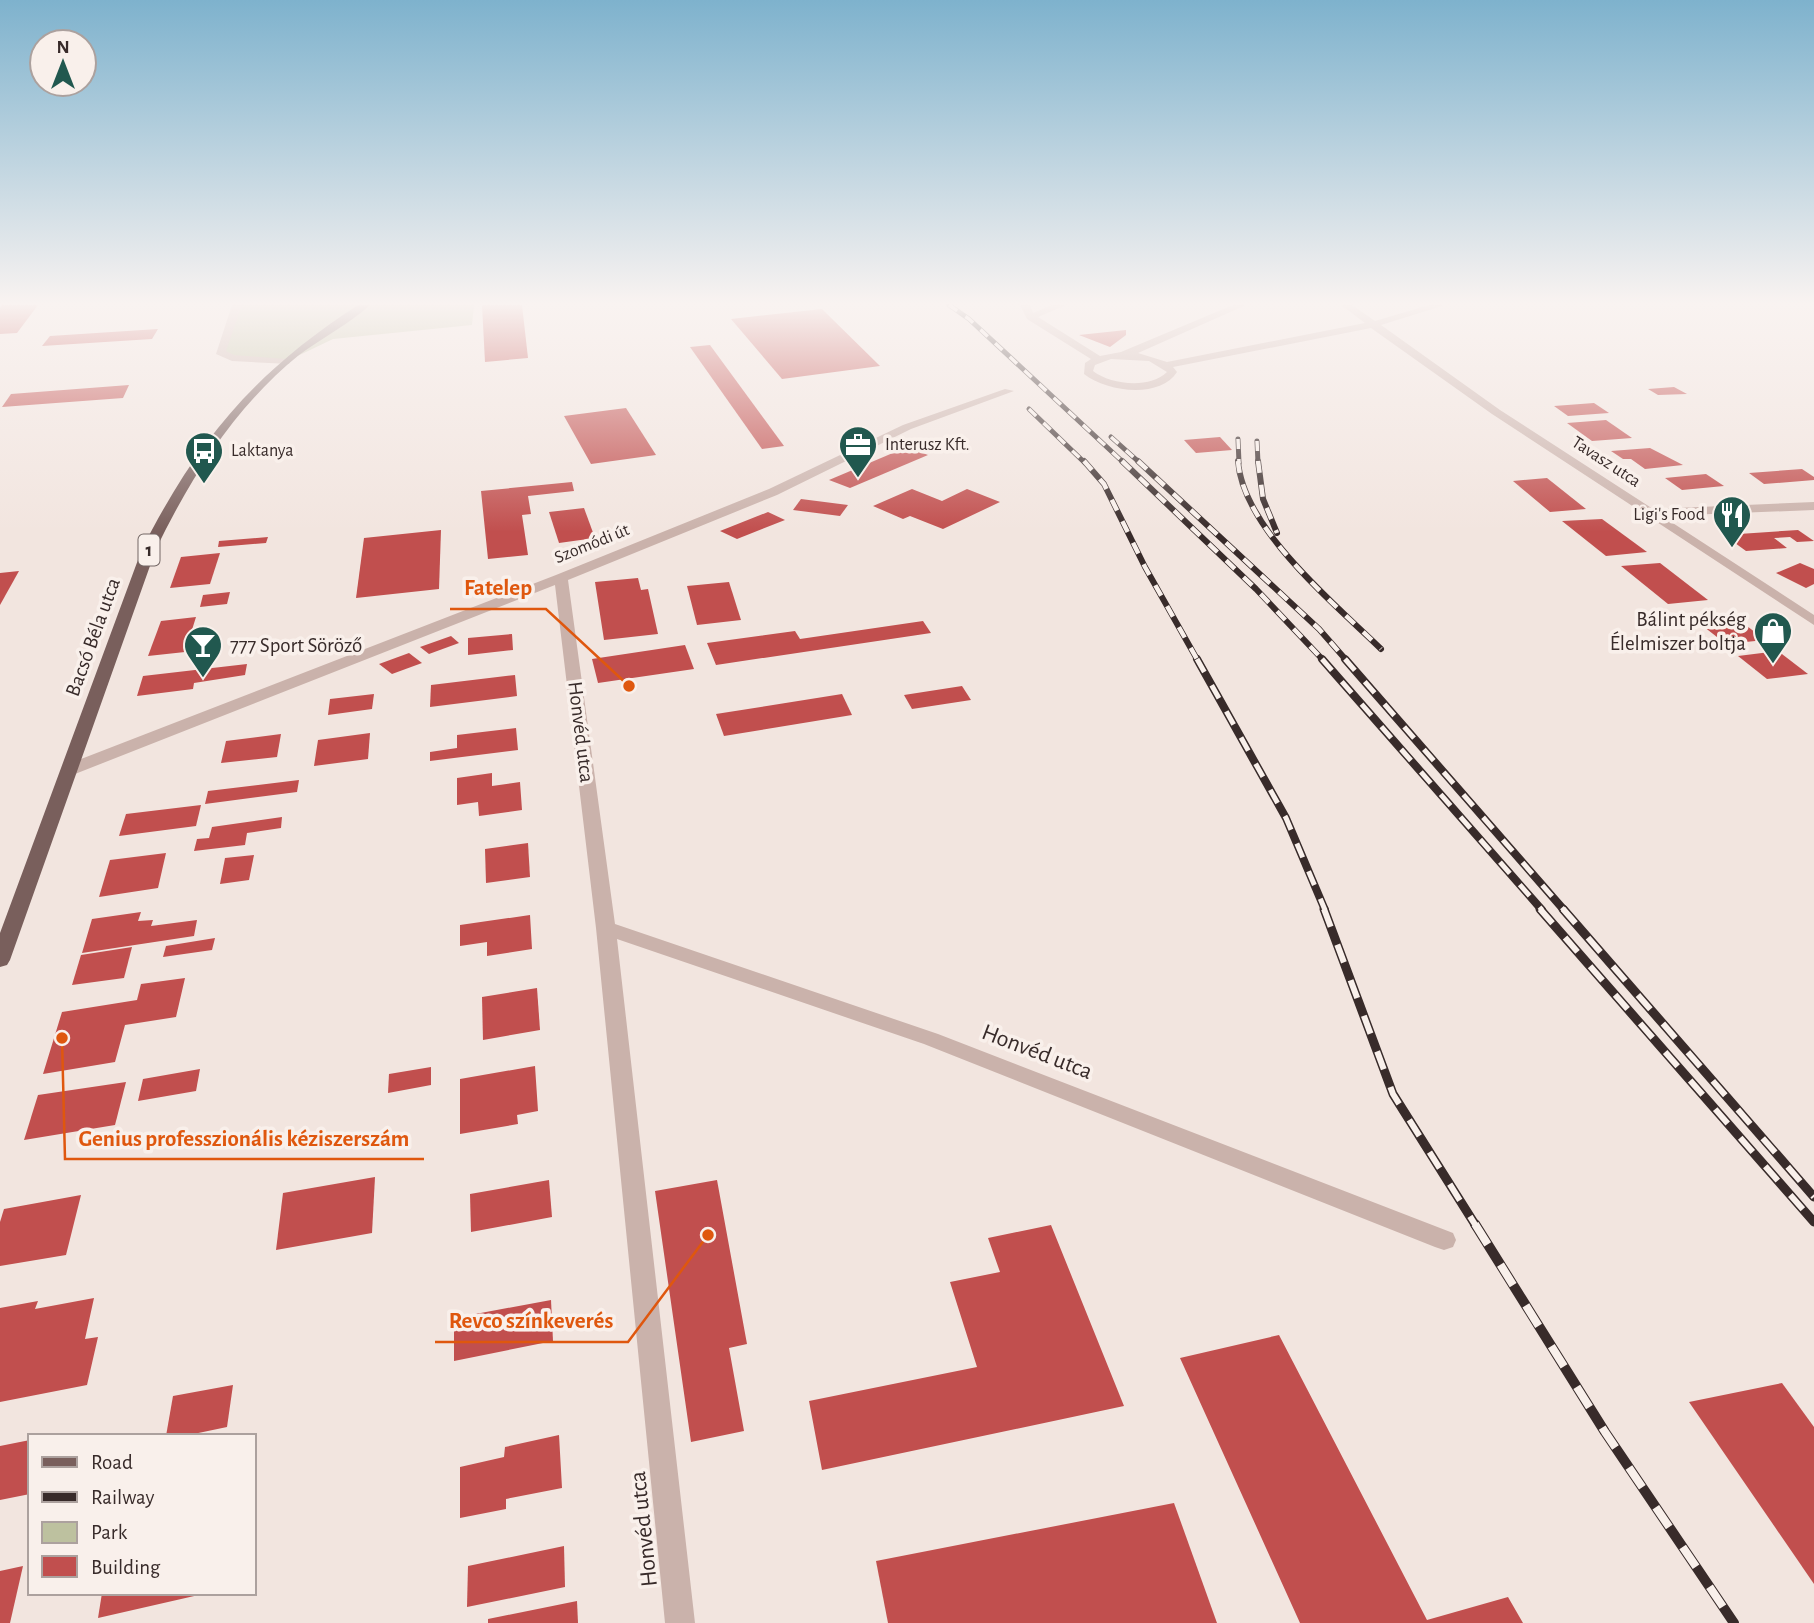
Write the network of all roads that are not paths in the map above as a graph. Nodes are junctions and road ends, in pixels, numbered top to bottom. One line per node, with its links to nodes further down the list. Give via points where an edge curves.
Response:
1 (267, 381): 10 (main road, Bacsó Béla utca / 1, via 214,434 173,498 149,549)
2 (1110, 381): 3 (street, via 1126,385)
3 (1161, 381)
4 (1453, 381): 7 (street, Tavasz utca)
5 (1009, 391): 8 (street, Szomódi út, via 907,427 773,492)
6 (1814, 506): 7 (street)
7 (1654, 515): 9 (street, Tavasz utca)
8 (561, 578): 10 (street, Szomódi út); 11 (street, Honvéd utca)
9 (1814, 621)
10 (69, 770): 12 (main road, Bacsó Béla utca / 1)
11 (606, 928): 13 (street, Honvéd utca, via 931,1039); 14 (street, Honvéd utca)
12 (0, 960)
13 (1444, 1240)
14 (680, 1623)

